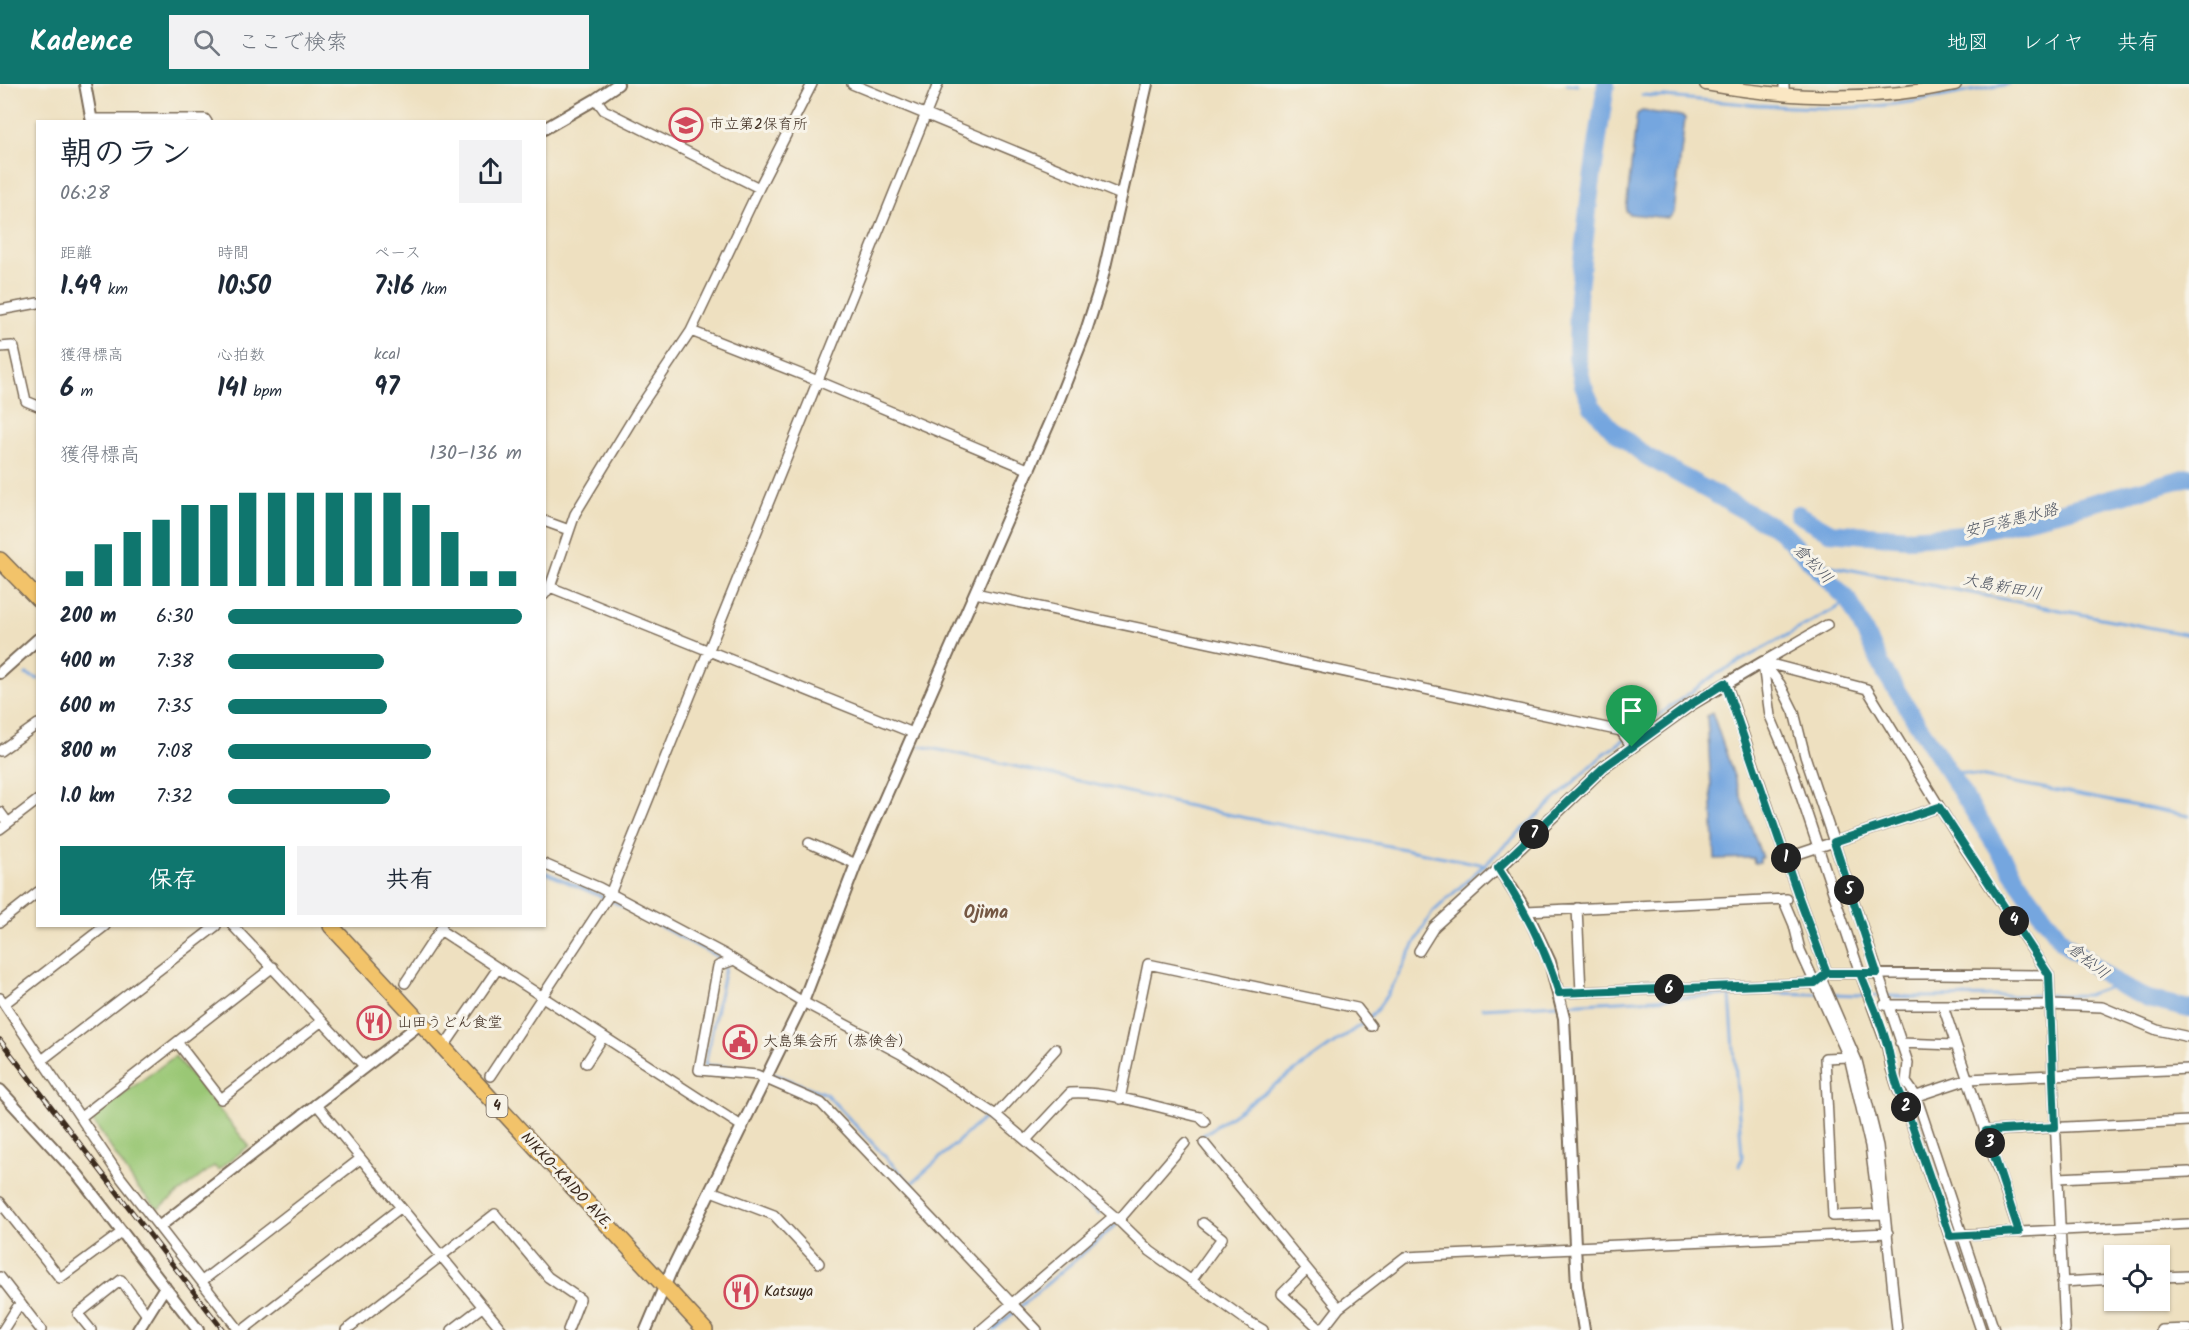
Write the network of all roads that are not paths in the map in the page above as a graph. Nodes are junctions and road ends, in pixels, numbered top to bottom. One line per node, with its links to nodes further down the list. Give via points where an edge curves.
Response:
1 (85, 84): 12 (street)
2 (618, 84): 10 (street)
3 (812, 84): 16 (street)
4 (852, 84): 11 (street)
5 (938, 84): 11 (street)
6 (1147, 84): 17 (street)
7 (1706, 84): 9 (main road, via 1749,92)
8 (1955, 84): 9 (main road, via 1912,93 1858,97)
9 (1784, 89)
10 (596, 99): 15 (street); 16 (street, via 603,110)
11 (925, 115): 17 (street); 22 (street)
12 (92, 120): 13 (street)
13 (128, 120): 14 (street)
14 (206, 120)
15 (546, 128)
16 (759, 188): 20 (street)
17 (1121, 195): 24 (street, via 1086,332)
18 (36, 303): 19 (street)
19 (0, 310)
20 (691, 331): 22 (street); 26 (street, via 640,406)
21 (0, 347): 23 (street, via 14,348 26,401)
22 (818, 381): 24 (street); 33 (street)
23 (36, 405)
24 (1030, 470): 29 (street)
25 (546, 522): 26 (street)
26 (568, 530): 28 (street)
27 (0, 560): 30 (highway)
28 (547, 591): 33 (street)
29 (975, 593): 38 (street); 39 (street, via 1621,731)
30 (36, 597)
31 (1827, 625): 34 (street)
32 (36, 641): 35 (street)
33 (708, 652): 38 (street); 54 (street)
34 (1763, 662): 36 (street); 42 (street, via 1867,689); 46 (street, via 1794,711); 48 (street, via 1770,716)
35 (0, 673)
36 (1725, 683): 39 (street); 49 (street)
37 (36, 725): 40 (street)
38 (912, 733): 50 (street)
39 (1632, 747): 52 (street, via 1604,767)
40 (0, 751)
41 (36, 802): 44 (street)
42 (1939, 807): 46 (street); 71 (street)
43 (0, 812): 44 (street)
44 (8, 823): 45 (street)
45 (0, 829)
46 (1834, 842): 48 (street); 70 (street)
47 (809, 843): 50 (street)
48 (1819, 847): 49 (street); 69 (street)
49 (1786, 858): 55 (street)
50 (856, 864): 78 (street)
51 (546, 865): 54 (street)
52 (1498, 868): 58 (street); 65 (street, via 1434,927)
53 (36, 894): 59 (street)
54 (610, 894): 66 (street); 76 (street)
55 (1799, 898): 56 (street); 72 (street)
56 (1783, 899): 57 (street); 72 (street, via 1800,950)
57 (1577, 908): 58 (street); 74 (street)
58 (1526, 911): 75 (street, via 1550,962)
59 (0, 922)
60 (104, 927): 77 (street)
61 (215, 927): 94 (street)
62 (234, 927): 67 (street)
63 (332, 927): 84 (highway, NIKKO-KAIDO AVE. / 4)
64 (441, 928): 68 (street); 73 (street)
65 (1419, 951)
66 (734, 960): 78 (street); 102 (street, via 718,966 699,1070)
67 (273, 967): 83 (street); 88 (street)
68 (498, 968): 76 (street); 91 (street)
69 (1860, 973): 70 (street); 72 (street); 79 (street)
70 (1877, 973): 71 (street); 80 (street)
71 (2049, 975): 81 (street)
72 (1821, 978): 74 (street); 93 (street); 125 (street, via 1857,1061 1878,1146)
73 (405, 983)
74 (1581, 992): 75 (street)
75 (1559, 993): 136 (street, via 1568,1081)
76 (542, 998): 87 (street); 100 (street)
77 (2, 1001): 94 (street)
78 (803, 1002): 102 (street); 109 (street, via 901,1054)
79 (1872, 1005): 80 (street); 98 (street)
80 (1888, 1005): 82 (street); 89 (street)
81 (2050, 1005): 82 (street); 86 (street, via 2102,1007 2157,1030); 101 (street)
82 (1943, 1006): 90 (street)
83 (322, 1021): 88 (street, via 221,1100); 97 (street)
84 (420, 1024): 91 (highway, NIKKO-KAIDO AVE. / 4); 97 (street)
85 (1371, 1026): 106 (street, via 1357,1008 1148,964)
86 (2189, 1036)
87 (603, 1037): 95 (street); 113 (street)
88 (177, 1042): 110 (street)
89 (1900, 1043): 90 (street); 96 (street)
90 (1956, 1045): 103 (street)
91 (443, 1048): 147 (highway, NIKKO-KAIDO AVE. / 4)
92 (1056, 1049): 109 (street)
93 (1848, 1057): 125 (street); 125 (street, via 1825,1058 1833,1216)
94 (42, 1060): 110 (street)
95 (586, 1063)
96 (1908, 1063): 98 (street); 105 (street, via 1906,1082)
97 (365, 1067): 108 (street)
98 (1891, 1068): 107 (street)
99 (2189, 1070): 101 (street)
100 (490, 1076)
101 (2053, 1076): 103 (street); 114 (street)
102 (767, 1078): 113 (street); 150 (street, via 821,1102)
103 (1968, 1079): 105 (street); 115 (street)
104 (0, 1090): 131 (street, via 78,1175)
105 (1916, 1096): 107 (street); 134 (street)
106 (1120, 1099): 112 (street, via 1200,1117); 116 (street, via 1070,1093)
107 (1904, 1102): 135 (street)
108 (316, 1104): 119 (street); 129 (street)
109 (996, 1114): 116 (street)
110 (81, 1117): 129 (street, via 121,1178)
111 (2189, 1121): 114 (street)
112 (1205, 1122)
113 (743, 1126): 122 (street)
114 (2055, 1127): 115 (street); 121 (street)
115 (1986, 1131): 132 (street)
116 (1026, 1140): 126 (street)
117 (1185, 1143): 126 (street)
118 (1204, 1143): 139 (street)
119 (360, 1159): 124 (street); 144 (street)
120 (2189, 1172): 121 (street)
121 (2058, 1178): 130 (street)
122 (711, 1191): 138 (street, via 774,1215); 147 (street)
123 (0, 1202): 131 (street, via 60,1278)
124 (400, 1208): 137 (street); 160 (street)
125 (1882, 1214): 133 (street)
126 (1116, 1218): 145 (street, via 1150,1251); 150 (street)
127 (1203, 1223): 145 (street, via 1222,1238)
128 (2189, 1224): 130 (street)
129 (160, 1226): 144 (street)
130 (2060, 1230): 132 (street); 146 (street)
131 (122, 1232): 148 (street)
132 (2019, 1232): 134 (street)
133 (1888, 1233): 136 (street); 172 (street)
134 (1963, 1235): 135 (street); 174 (street)
135 (1950, 1236): 173 (street)
136 (1575, 1248): 152 (street, via 1405,1257); 171 (street)
137 (441, 1256): 151 (street); 161 (street); 164 (street, via 495,1214 548,1277 580,1299)
138 (819, 1263)
139 (1307, 1269): 152 (street); 170 (street, via 1282,1294)
140 (2189, 1276): 142 (street)
141 (0, 1277): 149 (street)
142 (2170, 1277)
143 (2104, 1280): 146 (street)
144 (202, 1281): 160 (street)
145 (1191, 1281): 169 (street)
146 (2062, 1282): 175 (street)
147 (664, 1286): 165 (street); 166 (highway, NIKKO-KAIDO AVE. / 4)
148 (165, 1287): 153 (street); 159 (street)
149 (20, 1303): 155 (street); 156 (street)
150 (1012, 1303): 167 (street); 168 (street)
151 (482, 1307): 162 (street); 163 (street)
152 (1339, 1308): 170 (street)
153 (147, 1315): 157 (street, via 121,1280 78,1314); 158 (street)
154 (2189, 1329): 176 (street)
155 (3, 1330)
156 (41, 1330)
157 (91, 1330)
158 (138, 1330)
159 (198, 1330)
160 (241, 1330)
161 (346, 1330)
162 (452, 1330)
163 (502, 1330)
164 (567, 1330)
165 (646, 1330)
166 (705, 1330)
167 (981, 1330)
168 (1037, 1330)
169 (1263, 1330)
170 (1322, 1330)
171 (1584, 1330)
172 (1897, 1330)
173 (1981, 1330)
174 (1994, 1330)
175 (2065, 1330)
176 (2161, 1330)

